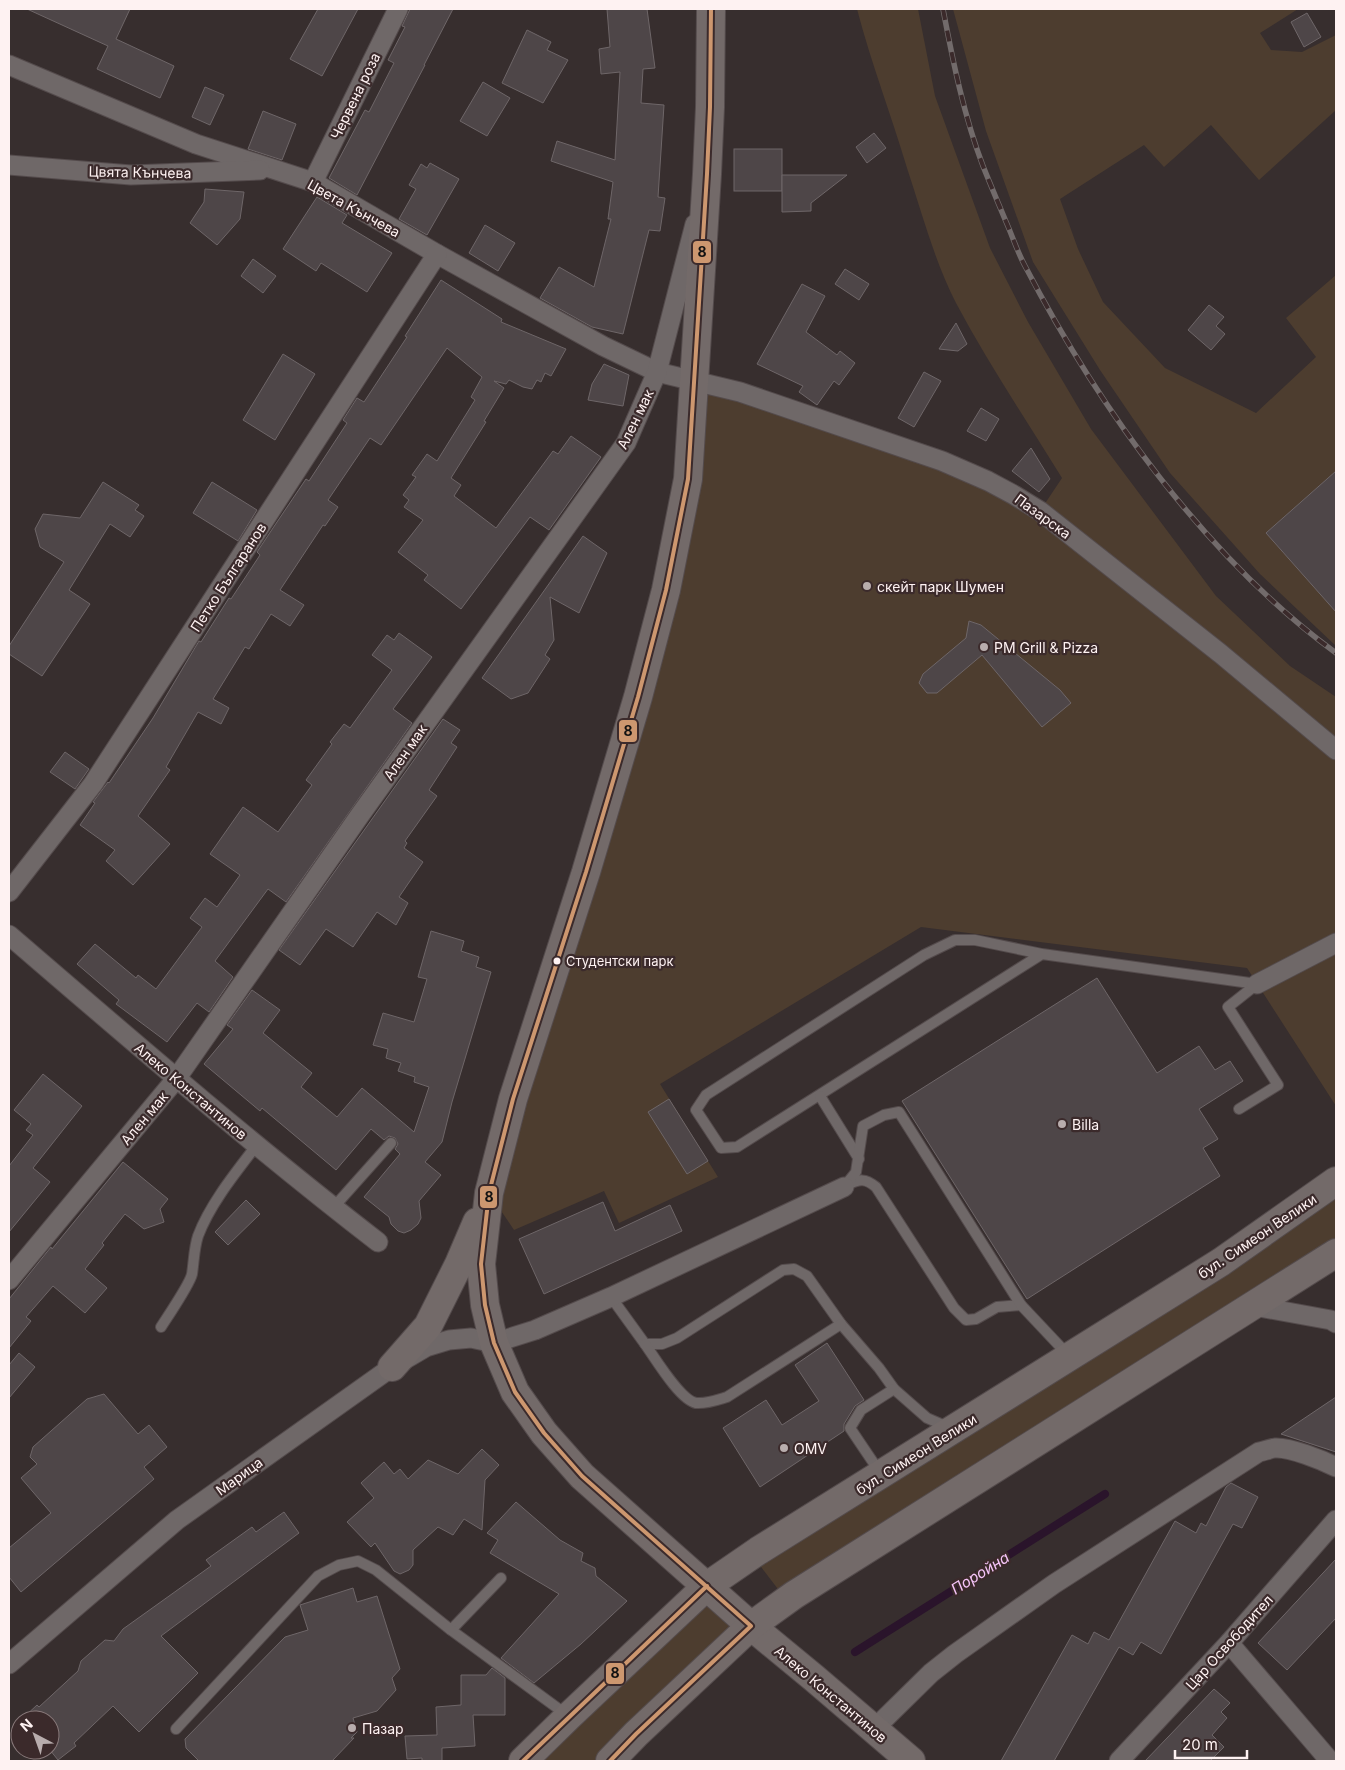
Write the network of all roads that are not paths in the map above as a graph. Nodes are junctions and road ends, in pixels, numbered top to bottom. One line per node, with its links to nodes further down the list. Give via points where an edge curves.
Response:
1 (398, 9): 7 (street, Червена роза)
2 (711, 9): 6 (main road)
3 (9, 65): 5 (street, Цвета Кънчева, via 196,144)
4 (9, 165): 5 (street, Цвята Кънчева, via 131,174)
5 (272, 170): 7 (street, Цвета Кънчева)
6 (707, 174): 9 (street, Ален мак); 10 (main road)
7 (312, 182): 8 (street, Цвета Кънчева)
8 (437, 254): 9 (street, Цвета Кънчева, via 603,346); 12 (street, Петко Българанов, via 93,784)
9 (657, 372): 10 (street, Пазарска); 17 (street, Ален мак, via 626,443)
10 (695, 381): 11 (street, Пазарска, via 740,392 942,461 1014,495 1040,511 1221,654); 25 (main road, via 688,479 666,590 586,872 513,1099)
11 (1336, 750)
12 (9, 892)
13 (9, 934): 17 (street, Алеко Константинов)
14 (1336, 944): 16 (street)
15 (1042, 954): 16 (lane); 18 (lane); 18 (lane, via 974,940 955,940 924,955 706,1095 696,1110 721,1148 737,1147)
16 (1258, 984): 19 (lane, via 1228,1006 1278,1085)
17 (176, 1079): 21 (street, Алеко Константинов); 29 (street, Ален мак)
18 (820, 1096): 22 (lane)
19 (1239, 1109)
20 (391, 1143): 26 (lane)
21 (256, 1146): 26 (street, Алеко Константинов); 35 (lane, via 211,1210 198,1236 192,1275)
22 (859, 1159): 24 (lane, via 856,1172); 31 (lane, via 863,1126 884,1115 899,1112)
23 (1336, 1181): 38 (main road, бул. Симеон Велики, via 1221,1262)
24 (844, 1186): 30 (street); 31 (lane, via 858,1180 876,1187 954,1308 966,1320 976,1319 996,1307)
25 (489, 1193): 36 (main road, via 481,1264 485,1305); 39 (main road, via 460,1264 428,1326)
26 (334, 1208): 27 (street, Алеко Константинов)
27 (378, 1242)
28 (1336, 1253): 32 (main road)
29 (9, 1280)
30 (611, 1297): 36 (street, via 535,1330); 37 (lane)
31 (1021, 1305): 38 (lane)
32 (1254, 1306): 33 (street); 47 (main road, via 794,1595)
33 (1336, 1323)
34 (841, 1324): 37 (lane, via 807,1276 794,1269 783,1270 677,1338 662,1344); 37 (lane, via 727,1397 709,1402 695,1403 679,1392); 40 (lane)
35 (161, 1326)
36 (494, 1343): 39 (street, Марица, via 471,1338 448,1340 426,1347); 46 (main road, via 515,1392 544,1433 582,1476)
37 (645, 1344)
38 (1070, 1357): 41 (main road, бул. Симеон Велики)
39 (392, 1367): 50 (street, Марица, via 177,1520)
40 (894, 1389): 41 (lane, via 927,1418); 43 (lane, via 861,1410 850,1428)
41 (955, 1429): 43 (main road, бул. Симеон Велики)
42 (1336, 1468): 53 (street, via 1290,1451 1275,1448 1259,1452 1054,1584 955,1654)
43 (882, 1475): 46 (main road, бул. Симеон Велики)
44 (1336, 1520): 49 (street, Цар Освободител)
45 (501, 1578): 48 (lane)
46 (707, 1586): 47 (main road, Алеко Константинов); 51 (main road, бул. Симеон Велики)
47 (751, 1626): 53 (main road, Алеко Константинов); 55 (main road)
48 (451, 1630): 51 (lane); 52 (lane, via 376,1570 358,1561 338,1565 318,1576)
49 (1229, 1643): 57 (street, Цар Освободител); 58 (street)
50 (9, 1664)
51 (568, 1716): 54 (main road, бул. Симеон Велики)
52 (176, 1729)
53 (873, 1730): 56 (main road, Алеко Константинов)
54 (523, 1761)
55 (610, 1761)
56 (911, 1761)
57 (1119, 1761)
58 (1330, 1761)

